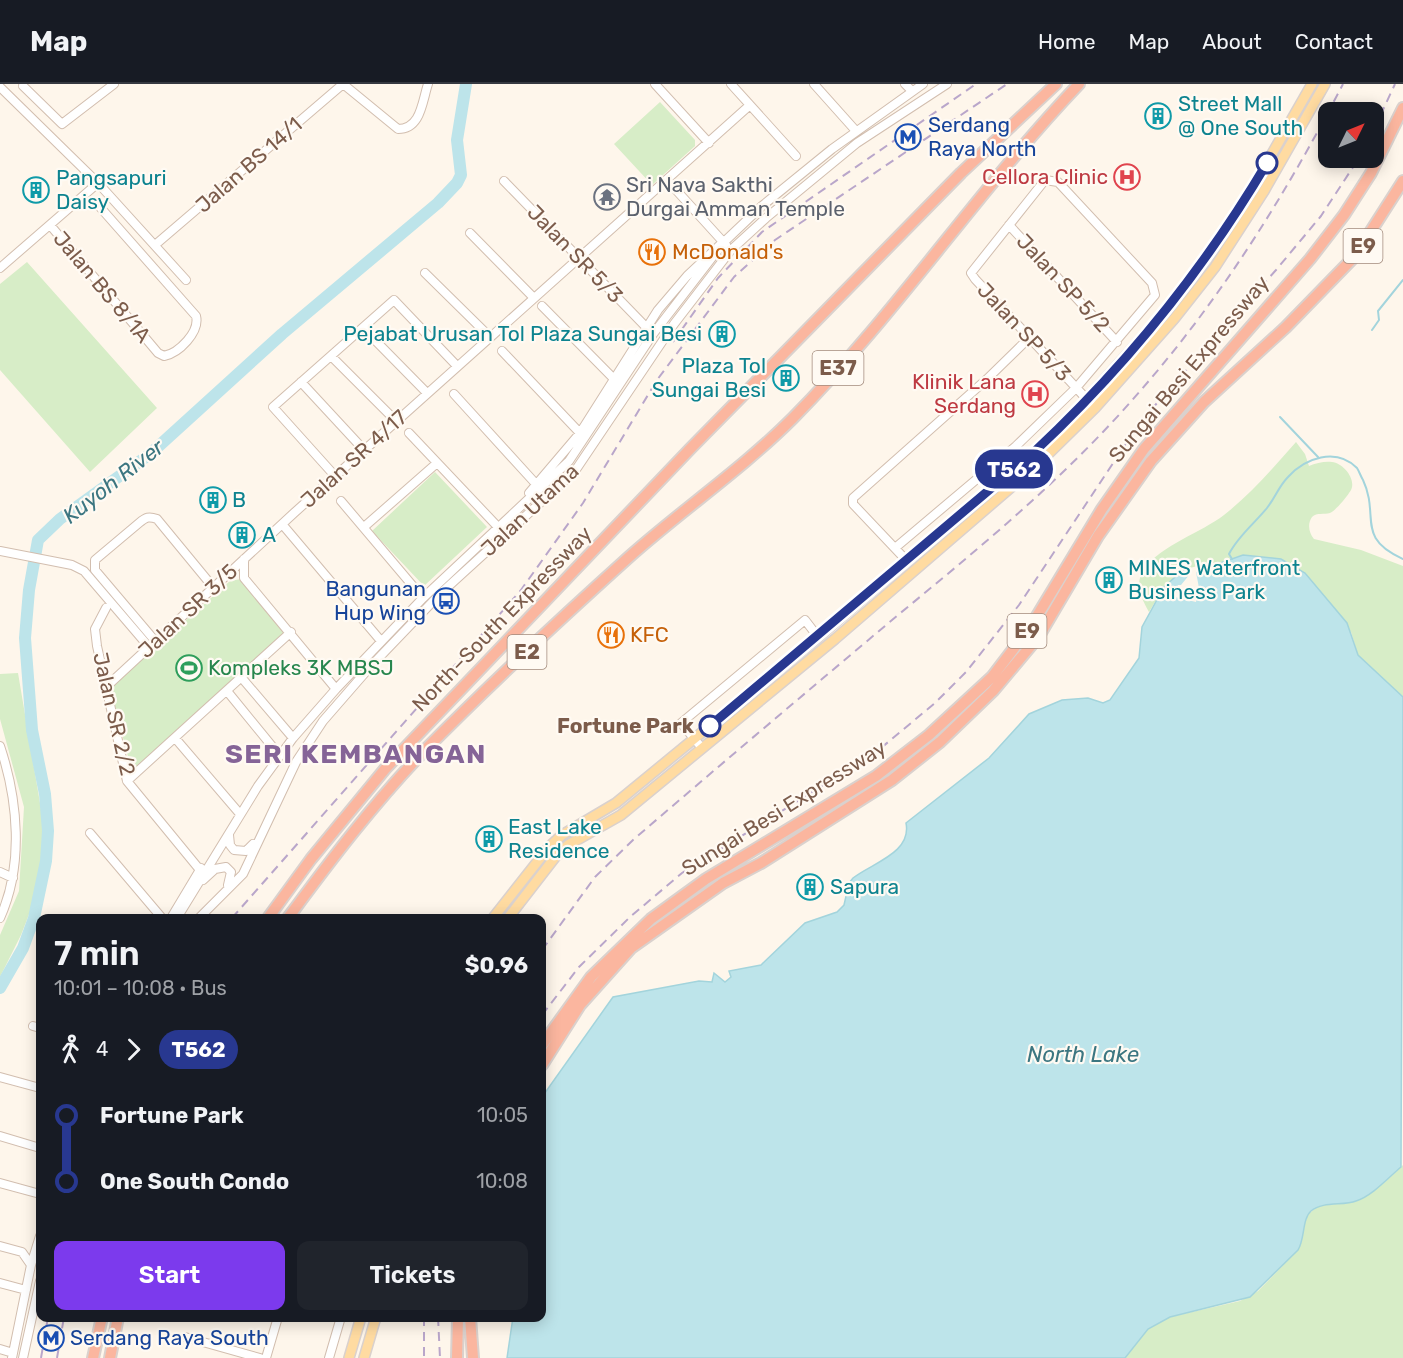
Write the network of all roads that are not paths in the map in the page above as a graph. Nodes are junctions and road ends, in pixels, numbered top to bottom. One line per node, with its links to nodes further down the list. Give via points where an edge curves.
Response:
1 (114, 84): 13 (street, via 62,123)
2 (428, 84): 14 (street, via 417,119 404,129 390,124)
3 (655, 84): 22 (street)
4 (730, 84): 19 (street)
5 (814, 84): 21 (street)
6 (905, 84): 15 (street)
7 (923, 84): 15 (street, Jalan Utama)
8 (947, 84): 34 (street, Jalan Utama, via 850,149)
9 (1056, 84): 48 (highway, E37, via 961,173)
10 (1080, 84): 57 (highway, E37, via 1013,156 868,334)
11 (1311, 84): 17 (main road)
12 (1325, 84): 18 (main road)
13 (24, 85): 16 (street)
14 (346, 85): 33 (street, Jalan BS 14/1)
15 (912, 91): 21 (street, Jalan Utama)
16 (4, 93): 27 (street)
17 (1305, 96): 18 (main road); 55 (main road, via 1238,213 1181,294)
18 (1316, 102): 56 (main road, via 1215,267)
19 (750, 105): 22 (street, Jalan SR 4/17); 23 (street)
20 (1403, 108): 114 (highway, Sungai Besi Expressway / E9, via 1371,173 1344,215 1144,449 1031,626 992,677 936,729 876,776 689,890 651,919 591,977)
21 (856, 131): 32 (street, Jalan Utama, via 762,206)
22 (709, 143): 24 (street, Jalan SR 4/17)
23 (796, 156)
24 (667, 180): 32 (street); 35 (street, Jalan SR 4/17)
25 (504, 181): 35 (street, Jalan SR 5/3)
26 (1403, 181): 115 (highway, Sungai Besi Expressway / E9, via 1348,264 1204,402 1150,461 1098,536 1036,642 993,691 947,736 892,780 723,883 631,948 580,1005)
27 (98, 183): 29 (street); 33 (street)
28 (99, 206): 29 (street, Jalan BS 8/1A, via 196,316 194,333 169,355 158,353)
29 (50, 225): 36 (street)
30 (1009, 225): 44 (street, Jalan SP 5/3, via 971,273); 45 (street, Jalan SP 5/2); 45 (street, via 1045,180 1054,180 1152,283 1152,301)
31 (470, 233): 39 (street)
32 (724, 242): 34 (street); 41 (street, via 687,276); 66 (street, Jalan Utama, via 652,334 569,461)
33 (154, 245): 38 (street)
34 (731, 250): 97 (street, Jalan Utama, via 674,324 575,471 441,593 323,721 296,762)
35 (577, 257): 39 (street, Jalan SR 4/17); 41 (street, Jalan SR 5/3)
36 (0, 268)
37 (425, 273): 43 (street)
38 (186, 280)
39 (533, 297): 43 (street, Jalan SR 4/17)
40 (542, 306): 50 (street)
41 (646, 327): 50 (street)
42 (363, 328): 47 (street); 49 (street, via 394,300); 53 (street)
43 (489, 336): 49 (street, Jalan SR 4/17)
44 (1029, 338): 52 (street, Jalan SP 5/3); 70 (street, via 853,498 853,504)
45 (1116, 342): 52 (street)
46 (502, 351): 60 (street)
47 (330, 356): 51 (street); 58 (street)
48 (780, 359): 109 (highway, North–South Expressway / E2, via 385,769)
49 (457, 366): 53 (street, Jalan SR 4/17)
50 (616, 381): 60 (street)
51 (301, 382): 61 (street); 63 (street, via 273,407)
52 (1076, 388): 55 (street, Jalan SP 5/3); 70 (street, via 1016,446)
53 (427, 393): 58 (street, Jalan SR 4/17)
54 (454, 394): 64 (street)
55 (1087, 399): 56 (street, Jalan SP 5/3); 73 (main road, via 1034,452)
56 (1095, 408): 80 (main road, via 1038,464)
57 (793, 418): 110 (highway, North–South Expressway / E2, via 632,554 423,753 325,867)
58 (396, 421): 61 (street, Jalan SR 4/17)
59 (409, 433): 62 (street)
60 (580, 433): 64 (street)
61 (364, 450): 63 (street, Jalan SR 4/17)
62 (437, 463): 68 (street); 69 (street)
63 (335, 476): 67 (street, Jalan SR 4/17)
64 (536, 484): 66 (street)
65 (341, 501): 68 (street)
66 (517, 509): 69 (street, Jalan Utama)
67 (282, 524): 72 (street, Jalan SR 4/17); 83 (street)
68 (364, 527): 77 (street)
69 (498, 527): 77 (street, Jalan Utama)
70 (895, 548): 73 (street)
71 (4, 551): 84 (street, via 84,571)
72 (244, 559): 74 (street, Jalan SR 3/5); 75 (street)
73 (907, 561): 78 (main road)
74 (226, 575): 75 (street); 76 (street, Jalan SR 3/5)
75 (244, 578): 81 (street)
76 (213, 587): 84 (street, Jalan SR 3/5); 84 (street, via 157,519 146,517 95,560 94,565)
77 (423, 598): 83 (street, Jalan Utama)
78 (862, 598): 80 (main road); 82 (main road)
79 (106, 608): 86 (street, Jalan SR 2/2, via 95,629)
80 (870, 608): 93 (main road)
81 (291, 632): 85 (street); 87 (street)
82 (818, 637): 91 (main road); 91 (street, via 805,620 681,723)
83 (381, 641): 87 (street, Jalan Utama)
84 (153, 644): 86 (street, Jalan SR 3/5)
85 (241, 677): 88 (street); 90 (street)
86 (106, 687): 95 (street, Jalan SR 2/2)
87 (336, 689): 90 (street, Jalan Utama)
88 (227, 691): 89 (street); 94 (street)
89 (174, 738): 95 (street); 96 (street)
90 (293, 738): 94 (street, Jalan Utama)
91 (695, 739): 93 (street); 111 (main road, via 603,813 549,846)
92 (0, 746): 102 (street, via 16,824)
93 (702, 748): 112 (main road, via 613,821 568,845)
94 (280, 756): 96 (street, Jalan Utama)
95 (127, 781): 100 (street, Jalan SR 2/2)
96 (240, 814): 99 (street, Jalan Utama)
97 (262, 830): 99 (street, via 251,847 241,852 230,845); 104 (street, Jalan Utama, via 243,874)
98 (90, 833): 105 (street)
99 (229, 834): 100 (street); 103 (street, Jalan Utama)
100 (200, 870): 106 (street)
101 (0, 872): 102 (street)
102 (13, 878): 113 (street)
103 (198, 885): 104 (street, via 215,869 226,867 231,872); 107 (street, Jalan Utama)
104 (226, 890): 108 (street, Jalan Utama)
105 (159, 914)
106 (173, 914)
107 (180, 914)
108 (203, 914)
109 (271, 914)
110 (291, 914)
111 (496, 914)
112 (511, 914)
113 (0, 918)
114 (546, 1040)
115 (546, 1059)
116 (0, 1077): 117 (street)
117 (36, 1087)
118 (0, 1136): 119 (street)
119 (36, 1147)
120 (0, 1183): 121 (street)
121 (36, 1193)
122 (36, 1242): 125 (street)
123 (0, 1246): 125 (street)
124 (36, 1249): 126 (street)
125 (22, 1252): 126 (street)
126 (31, 1265): 128 (street)
127 (0, 1283): 128 (street)
128 (26, 1290): 140 (street)
129 (36, 1299): 141 (street)
130 (101, 1322): 142 (highway)
131 (117, 1322): 143 (highway)
132 (277, 1322): 145 (street)
133 (340, 1322): 146 (street)
134 (360, 1322): 147 (main road)
135 (375, 1322): 148 (main road)
136 (458, 1322): 149 (highway)
137 (470, 1322): 150 (highway)
138 (185, 1337): 144 (street)
139 (0, 1349): 140 (street)
140 (13, 1355)
141 (23, 1358)
142 (93, 1358)
143 (110, 1358)
144 (260, 1358)
145 (266, 1358)
146 (329, 1358)
147 (349, 1358)
148 (364, 1358)
149 (457, 1358)
150 (473, 1358)

